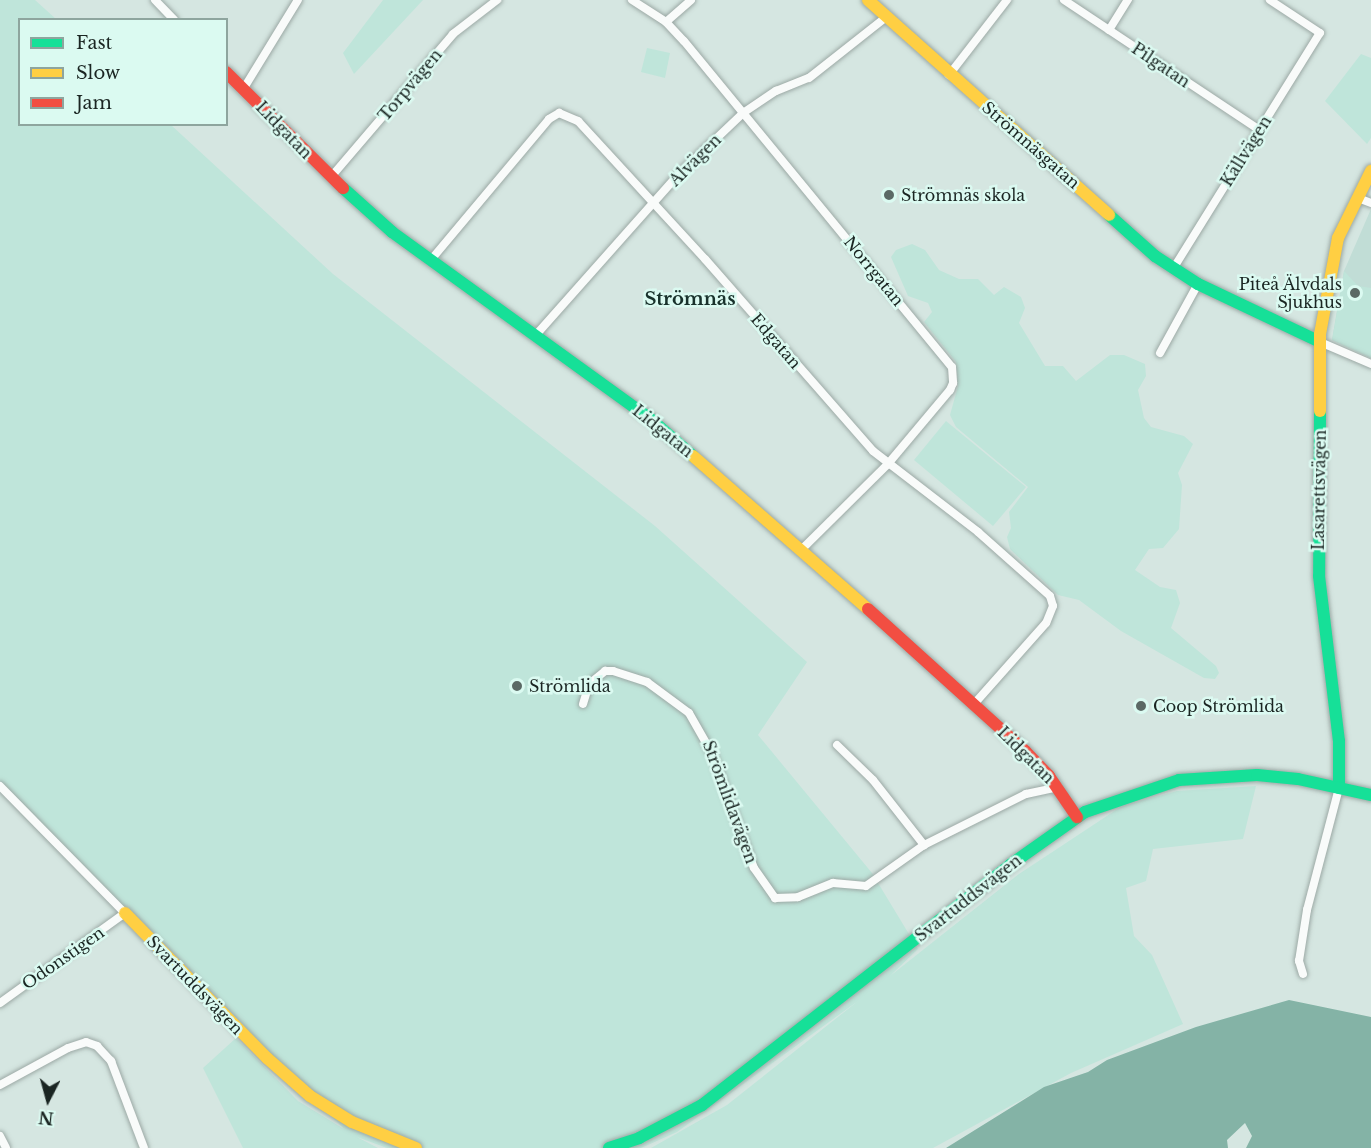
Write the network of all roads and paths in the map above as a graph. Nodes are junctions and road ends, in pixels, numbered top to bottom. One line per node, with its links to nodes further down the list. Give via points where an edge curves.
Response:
1 (155, 0): 11 (street)
2 (298, 0): 17 (street)
3 (497, 0): 21 (street, Torpvägen, via 453,34)
4 (632, 0): 13 (street, Norrgatan)
5 (691, 0): 13 (street)
6 (868, 0): 12 (street, Strömnäsgatan)
7 (1007, 0): 16 (street)
8 (1064, 0): 14 (street, Pilgatan)
9 (1128, 0): 14 (street)
10 (1270, 0): 19 (street, Källvägen, via 1320,33)
11 (172, 18)
12 (885, 18): 16 (street, Strömnäsgatan); 18 (street, Alvägen, via 809,78 776,91)
13 (666, 22): 18 (street, Norrgatan)
14 (1109, 30): 19 (street, Pilgatan)
15 (228, 74): 17 (street, Lidgatan)
16 (949, 75): 26 (street, Strömnäsgatan)
17 (244, 88): 21 (street, Lidgatan)
18 (743, 113): 23 (street, Alvägen); 32 (street, Norrgatan, via 952,367 950,390)
19 (1260, 130): 26 (street, Källvägen)
20 (1371, 171): 22 (street, Lasarettsvägen)
21 (331, 177): 25 (street, Lidgatan)
22 (1358, 198): 24 (street); 29 (street, Lasarettsvägen, via 1335,248)
23 (654, 203): 25 (street, Edgatan, via 578,122 559,113 549,119); 28 (street, Alvägen); 32 (street, Edgatan, via 850,427)
24 (1371, 203)
25 (430, 261): 28 (street, Lidgatan)
26 (1173, 269): 27 (street, Strömnäsgatan)
27 (1198, 284): 29 (street, Strömnäsgatan); 30 (street)
28 (535, 336): 33 (street, Lidgatan, via 654,422)
29 (1320, 342): 31 (street, Strömnäsgatan); 39 (street, Lasarettsvägen, via 1319,576 1339,741)
30 (1160, 352)
31 (1371, 364)
32 (888, 464): 33 (street, Norrgatan); 35 (street, Edgatan, via 978,532 1050,596 1053,606 1046,623)
33 (802, 549): 35 (street, Lidgatan)
34 (583, 704): 42 (street, Strömlidavägen, via 589,684 613,671 647,682 689,712 713,755 754,868 775,898 798,897 833,883 866,886)
35 (974, 704): 38 (street, Lidgatan)
36 (837, 745): 42 (street, via 873,780)
37 (0, 786): 43 (street, Svartuddsvägen)
38 (1058, 787): 41 (street, Lidgatan); 42 (street, Strömlidavägen, via 1008,801)
39 (1339, 788): 40 (street, Svartuddsvägen); 41 (street, Svartuddsvägen, via 1298,779 1215,776 1145,788); 44 (street, via 1307,910 1299,961)
40 (1371, 795)
41 (1077, 817): 51 (street, Svartuddsvägen, via 702,1105 639,1138)
42 (924, 845)
43 (125, 913): 45 (street, Odonstigen); 50 (street, Svartuddsvägen, via 267,1058 310,1096 352,1122)
44 (1303, 974)
45 (0, 1003)
46 (0, 1085): 49 (street, via 68,1048 86,1042 97,1046 111,1061)
47 (0, 1136): 48 (street)
48 (6, 1148)
49 (144, 1148)
50 (416, 1148)
51 (609, 1148)

